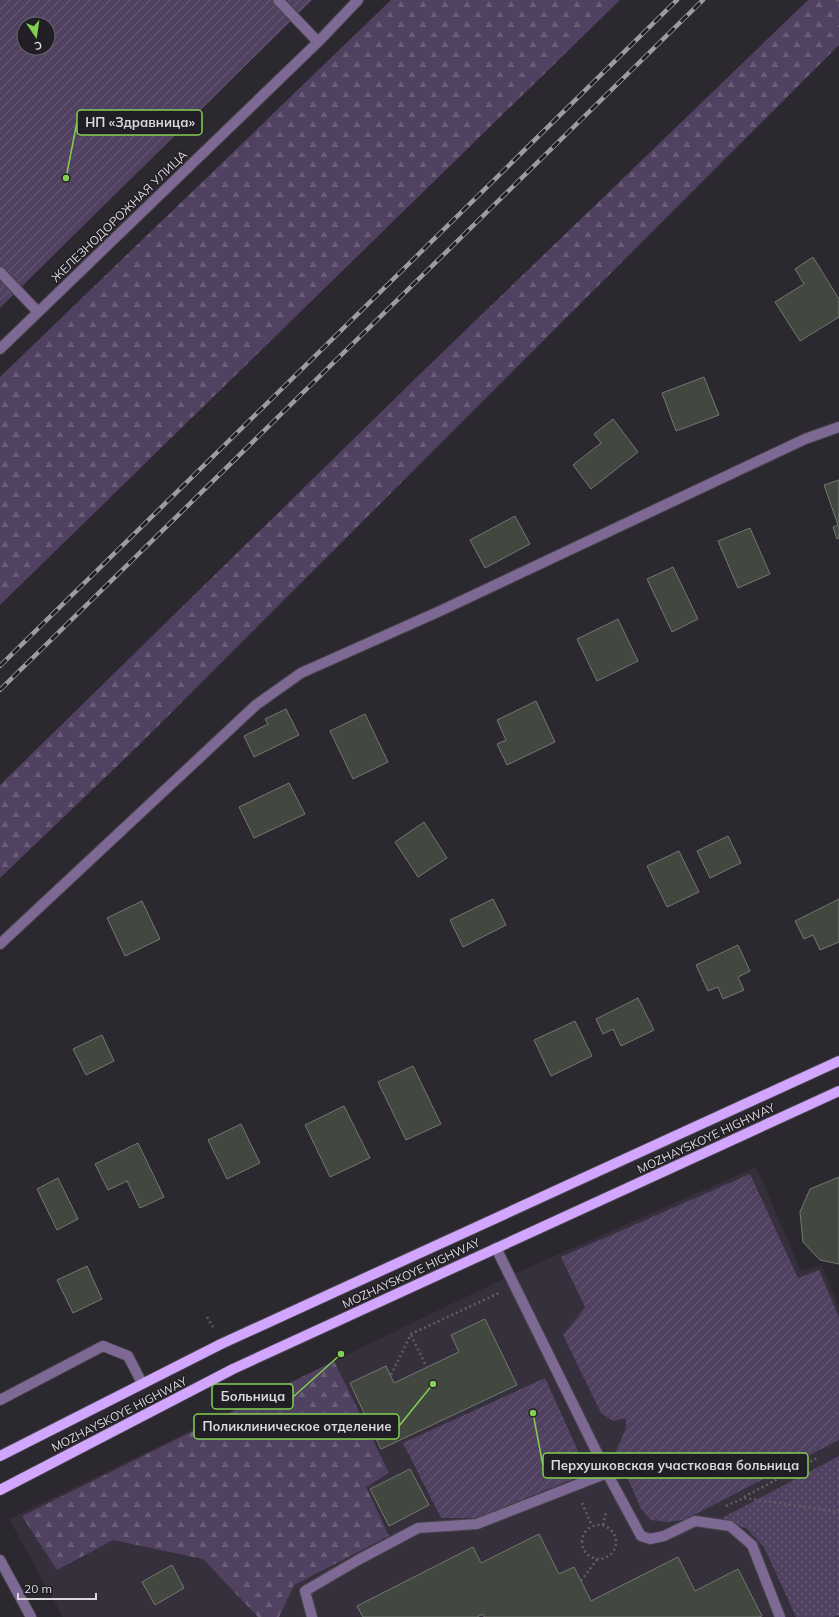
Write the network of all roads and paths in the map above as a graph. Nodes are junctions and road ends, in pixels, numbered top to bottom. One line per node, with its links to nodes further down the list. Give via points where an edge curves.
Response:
1 (278, 0): 5 (street)
2 (358, 0): 5 (street, ЖЕЛЕЗНОДОРОЖНАЯ УЛИЦА)
3 (836, 0): 4 (path)
4 (839, 3)
5 (318, 42): 7 (street, ЖЕЛЕЗНОДОРОЖНАЯ УЛИЦА)
6 (0, 272): 7 (street)
7 (38, 312): 8 (street, ЖЕЛЕЗНОДОРОЖНАЯ УЛИЦА)
8 (0, 348)
9 (839, 427): 10 (street, via 805,439 440,611 302,672 256,705)
10 (0, 944)
11 (839, 1061): 20 (main road, MOZHAYSKOYE HIGHWAY, via 221,1344)
12 (839, 1091): 13 (main road, MOZHAYSKOYE HIGHWAY)
13 (496, 1248): 14 (street); 28 (main road, MOZHAYSKOYE HIGHWAY, via 234,1369)
14 (514, 1286): 17 (path); 26 (street)
15 (207, 1317): 16 (path)
16 (215, 1332)
17 (411, 1334): 18 (path); 19 (path)
18 (427, 1368)
19 (390, 1375)
20 (142, 1383): 23 (street, via 128,1356 103,1346); 24 (main road, MOZHAYSKOYE HIGHWAY)
21 (240, 1383): 22 (path)
22 (245, 1392)
23 (0, 1400)
24 (0, 1456)
25 (817, 1458): 29 (path)
26 (607, 1473): 27 (street); 38 (street, via 641,1536 650,1539 664,1536 695,1520 730,1526 752,1546)
27 (574, 1486): 32 (path); 37 (street, via 477,1524 418,1528 305,1591)
28 (0, 1490)
29 (744, 1498): 30 (path); 31 (path)
30 (723, 1507)
31 (839, 1512)
32 (592, 1526): 33 (path, via 584,1534 582,1545 592,1558); 33 (path, via 608,1527 615,1536 612,1552 604,1558)
33 (598, 1558): 35 (path)
34 (0, 1560): 36 (street)
35 (581, 1581)
36 (31, 1617)
37 (312, 1617)
38 (780, 1617)

